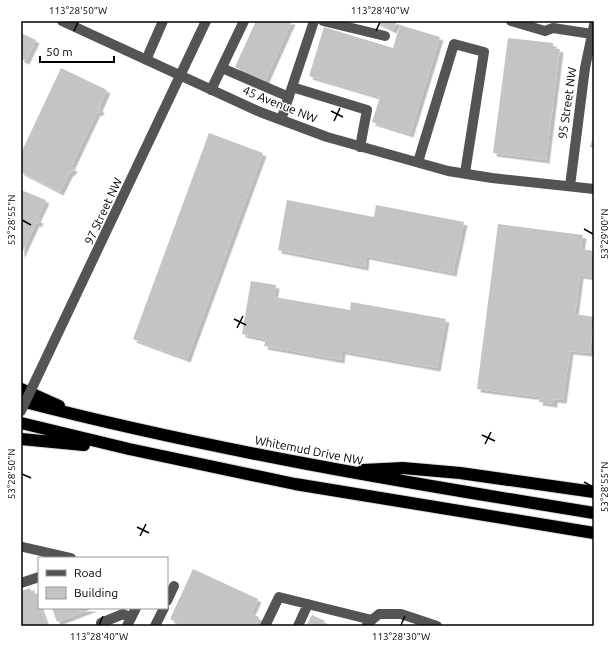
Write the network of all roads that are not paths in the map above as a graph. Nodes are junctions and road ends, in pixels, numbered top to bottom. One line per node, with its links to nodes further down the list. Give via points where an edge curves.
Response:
1 (62, 21): 11 (street, 45 Avenue NW)
2 (164, 21): 11 (street)
3 (206, 21): 13 (street, 97 Street NW)
4 (244, 21): 12 (street)
5 (314, 21): 14 (street)
6 (323, 21): 10 (street)
7 (511, 21): 8 (street, via 545,31)
8 (554, 24): 9 (street)
9 (593, 30): 21 (street, 95 Street NW, via 585,68)
10 (385, 36)
11 (146, 60): 13 (street, 45 Avenue NW)
12 (222, 68): 15 (street); 16 (street)
13 (181, 76): 15 (street, 45 Avenue NW); 25 (street, 97 Street NW, bridge)
14 (292, 87): 16 (street); 18 (street, via 367,110)
15 (212, 90): 17 (street, 45 Avenue NW)
16 (289, 97): 17 (street)
17 (281, 120): 18 (street, 45 Avenue NW)
18 (360, 147): 19 (street, 45 Avenue NW)
19 (418, 162): 20 (street, 45 Avenue NW); 20 (street, via 454,44 484,52)
20 (465, 173): 21 (street, 45 Avenue NW)
21 (570, 186): 22 (street, 45 Avenue NW)
22 (594, 189)
23 (21, 389): 26 (highway)
24 (21, 401): 26 (highway, Whitemud Drive NW)
25 (21, 410)
26 (80, 417): 30 (highway, Whitemud Drive NW)
27 (21, 423): 29 (highway)
28 (21, 439): 29 (highway)
29 (129, 449): 33 (highway, via 295,484)
30 (340, 471): 31 (highway, via 403,468 460,473); 32 (highway, Whitemud Drive NW)
31 (594, 492)
32 (594, 513)
33 (572, 530): 34 (highway); 35 (highway)
34 (594, 533)
35 (594, 538)
36 (23, 547): 37 (street)
37 (66, 557)
38 (38, 577): 39 (street)
39 (21, 583)
40 (174, 586): 41 (street)
41 (168, 599)
42 (308, 604): 45 (street); 49 (street, via 279,597); 50 (street)
43 (136, 609): 46 (street)
44 (164, 609): 48 (street)
45 (372, 620): 51 (street, via 401,614)
46 (129, 622): 47 (street, via 123,614)
47 (102, 623)
48 (156, 626)
49 (265, 626)
50 (298, 626)
51 (436, 626)

